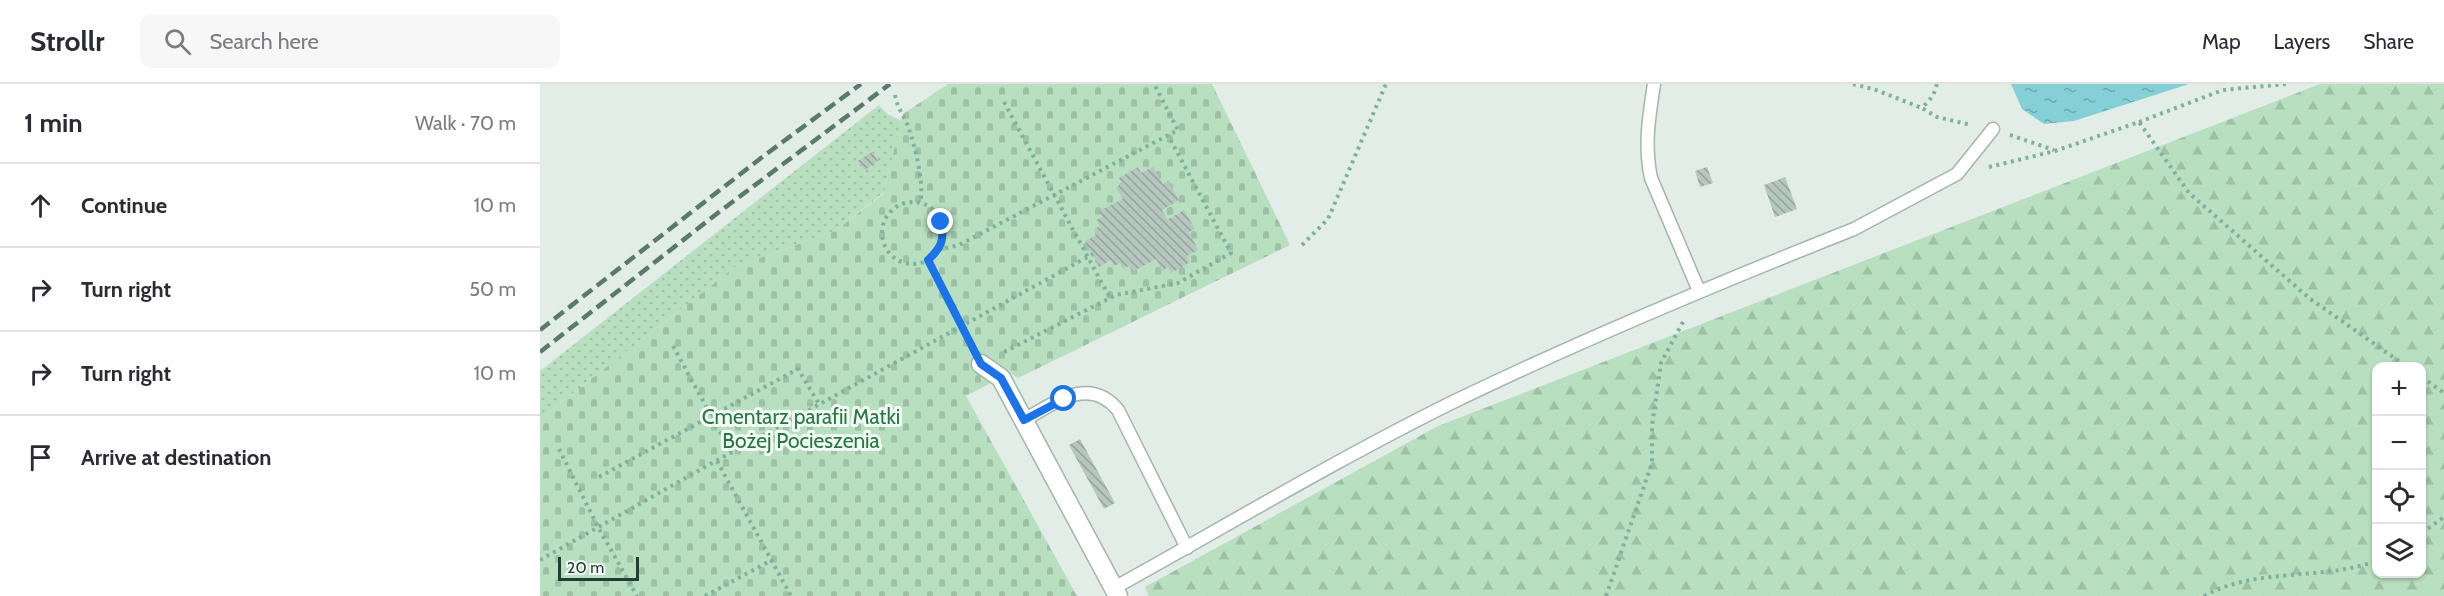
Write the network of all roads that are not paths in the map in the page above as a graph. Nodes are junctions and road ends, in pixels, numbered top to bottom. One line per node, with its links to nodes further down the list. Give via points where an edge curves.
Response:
1 (1654, 84): 3 (lane, via 1647,160)
2 (1993, 129): 3 (lane, via 1958,174 1854,229)
3 (1699, 291): 6 (lane, via 1439,409)
4 (981, 364): 5 (street, via 1001,378)
5 (1024, 420): 6 (lane, via 1082,393 1097,393 1110,399); 7 (street)
6 (1187, 548): 7 (lane)
7 (1116, 592)

